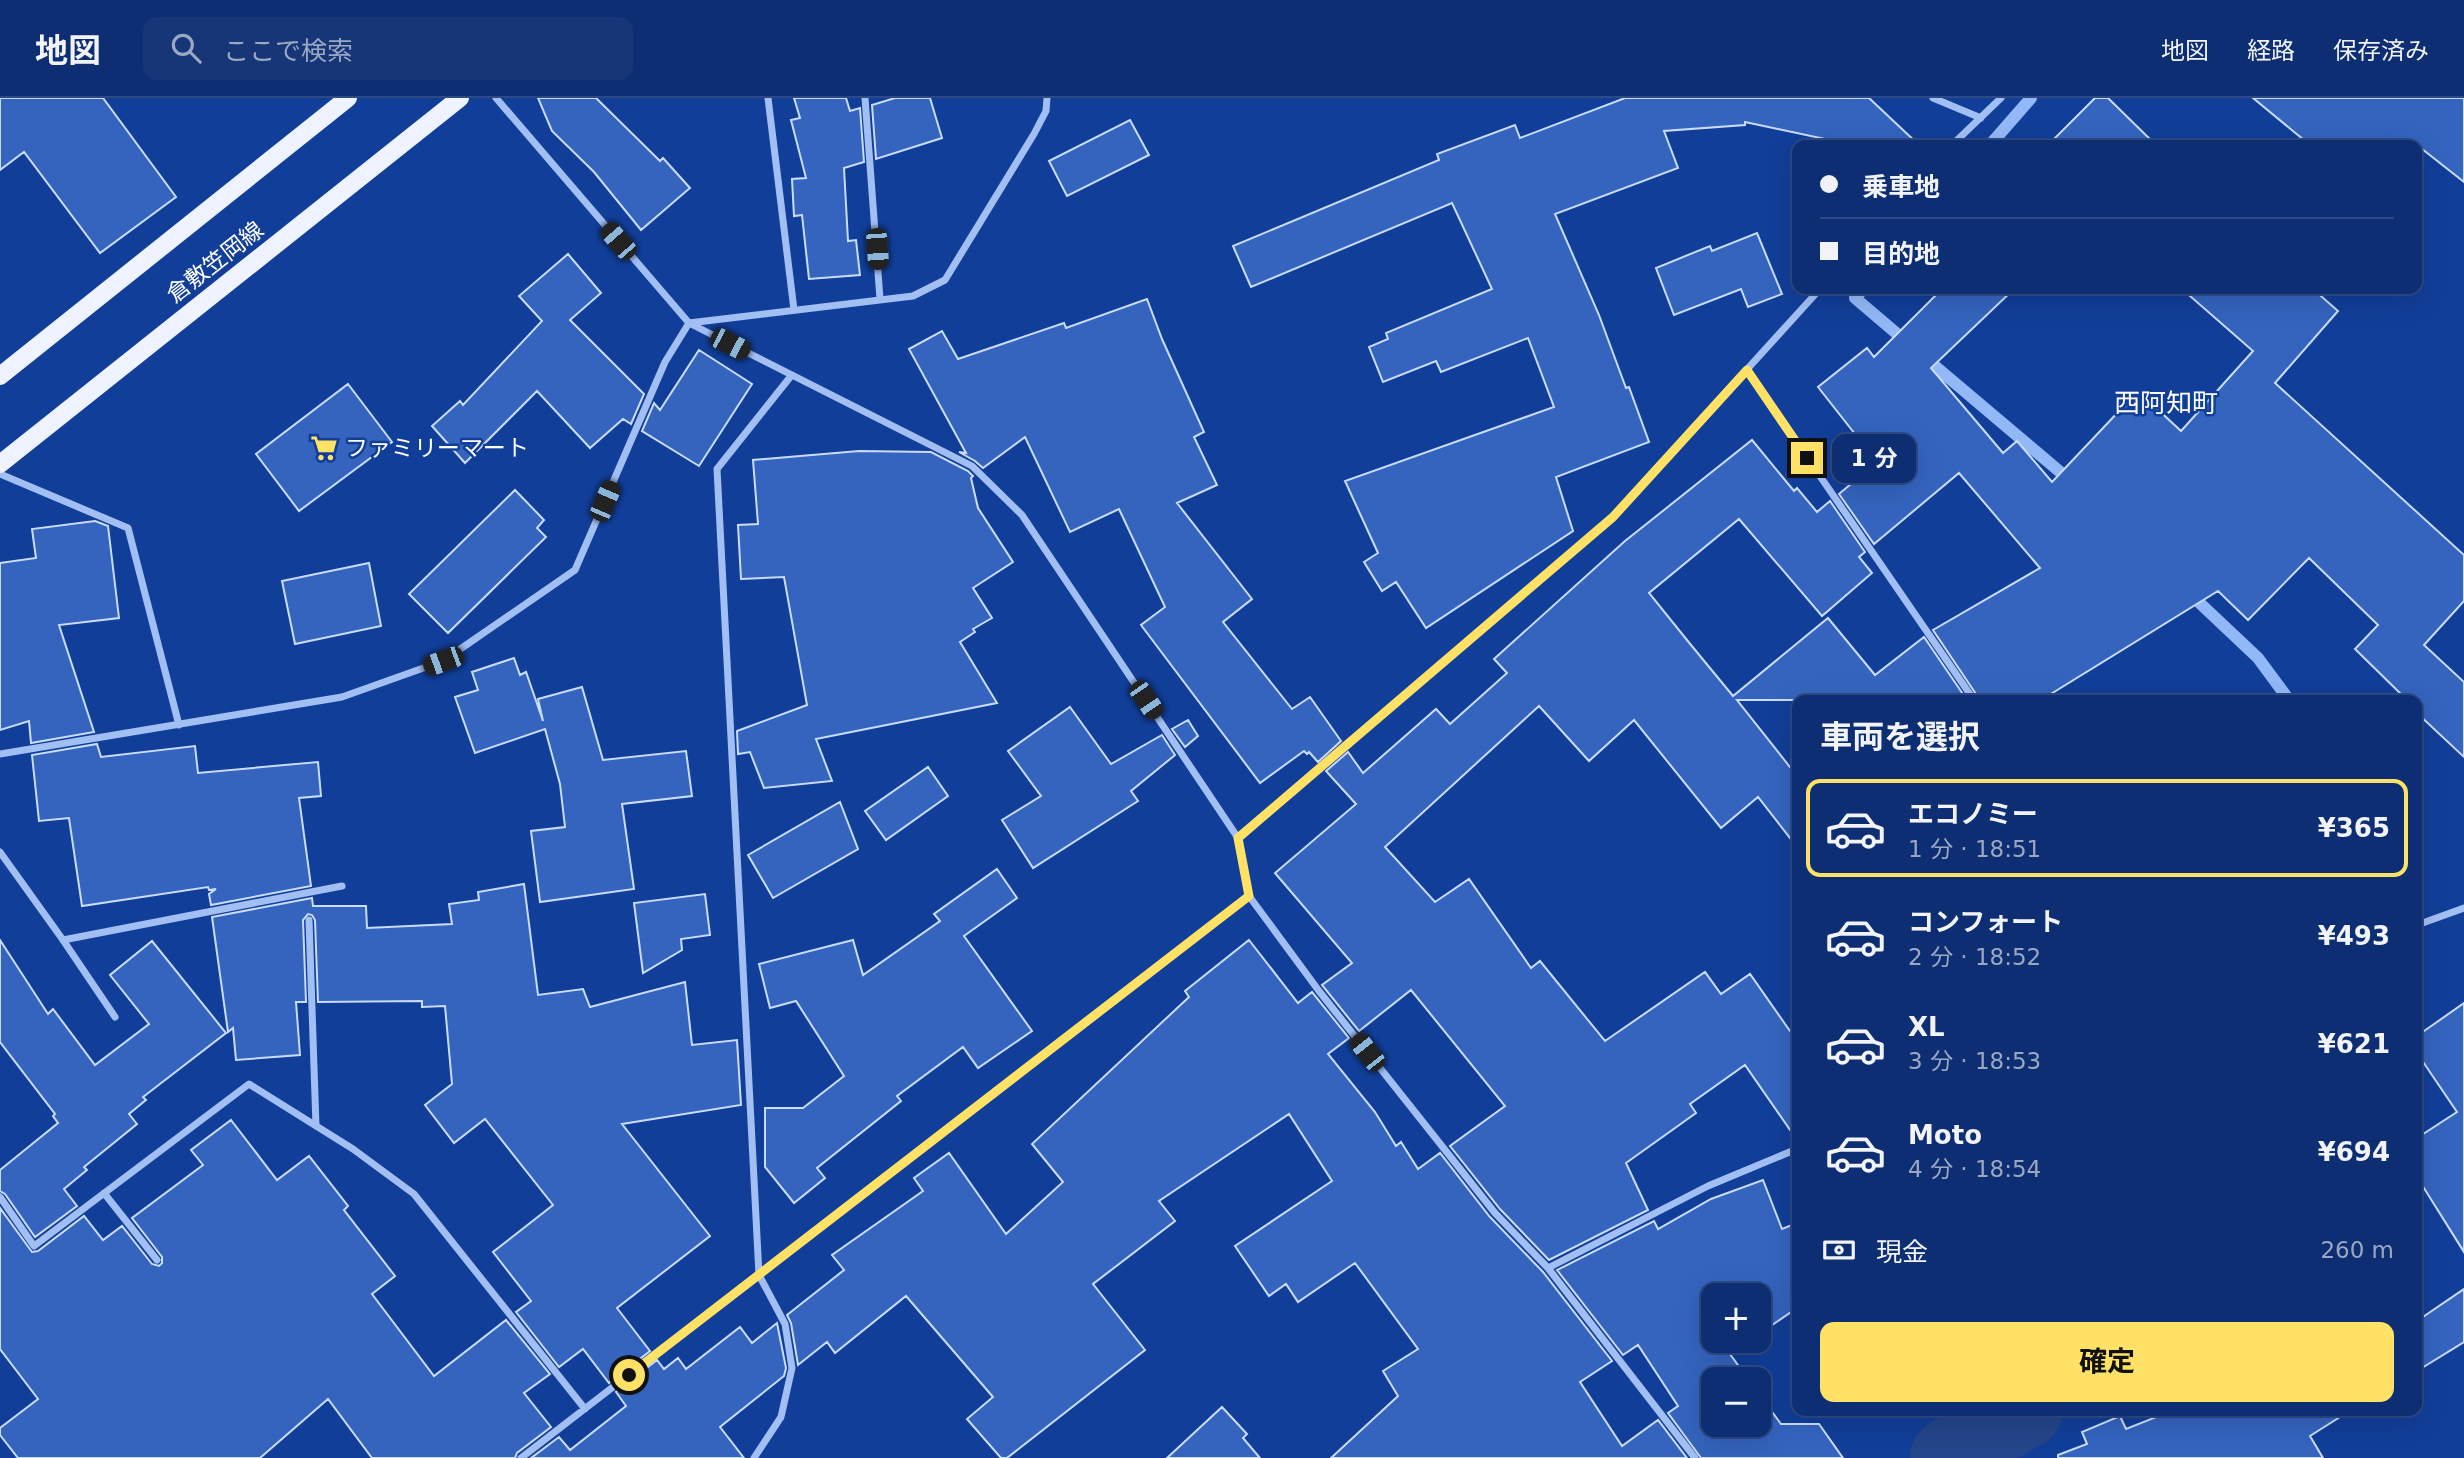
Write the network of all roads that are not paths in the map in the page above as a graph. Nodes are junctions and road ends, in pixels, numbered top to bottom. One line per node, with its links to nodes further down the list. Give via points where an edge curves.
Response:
1 (348, 98): 16 (main road, 倉敷笠岡線)
2 (460, 98): 18 (main road, 倉敷笠岡線)
3 (496, 98): 14 (street)
4 (768, 98): 13 (street)
5 (865, 98): 12 (street)
6 (1047, 98): 12 (street, via 1034,134 945,280 913,296)
7 (1933, 98): 9 (street)
8 (2001, 98): 9 (street)
9 (1981, 118): 10 (street)
10 (1957, 140)
11 (1815, 294): 15 (street)
12 (880, 299): 13 (street)
13 (794, 310): 14 (street)
14 (689, 323): 17 (street); 21 (street, via 665,362 575,570 443,661 342,697)
15 (1747, 370): 20 (street); 23 (street, via 1613,517)
16 (0, 376)
17 (791, 376): 23 (street, via 972,466 1022,515); 38 (street, via 718,469)
18 (0, 464)
19 (0, 474): 21 (street, via 128,528)
20 (1971, 695)
21 (179, 724): 22 (street)
22 (0, 754)
23 (1238, 838): 26 (street)
24 (0, 852): 30 (street)
25 (342, 886): 30 (street)
26 (1249, 896): 37 (street, via 1495,1213); 38 (street)
27 (2464, 908): 29 (street)
28 (309, 920): 32 (street)
29 (2422, 924)
30 (63, 940): 31 (street)
31 (114, 1017)
32 (316, 1126): 34 (street, via 249,1084); 39 (street, via 414,1194)
33 (1792, 1151): 37 (street, via 1708,1186)
34 (104, 1193): 35 (street, via 34,1247); 36 (street)
35 (0, 1197)
36 (157, 1259)
37 (1548, 1268): 42 (street)
38 (759, 1275): 39 (street); 41 (street, via 785,1324 792,1368 781,1416)
39 (585, 1409): 40 (street)
40 (521, 1458)
41 (754, 1458)
42 (1695, 1458)

